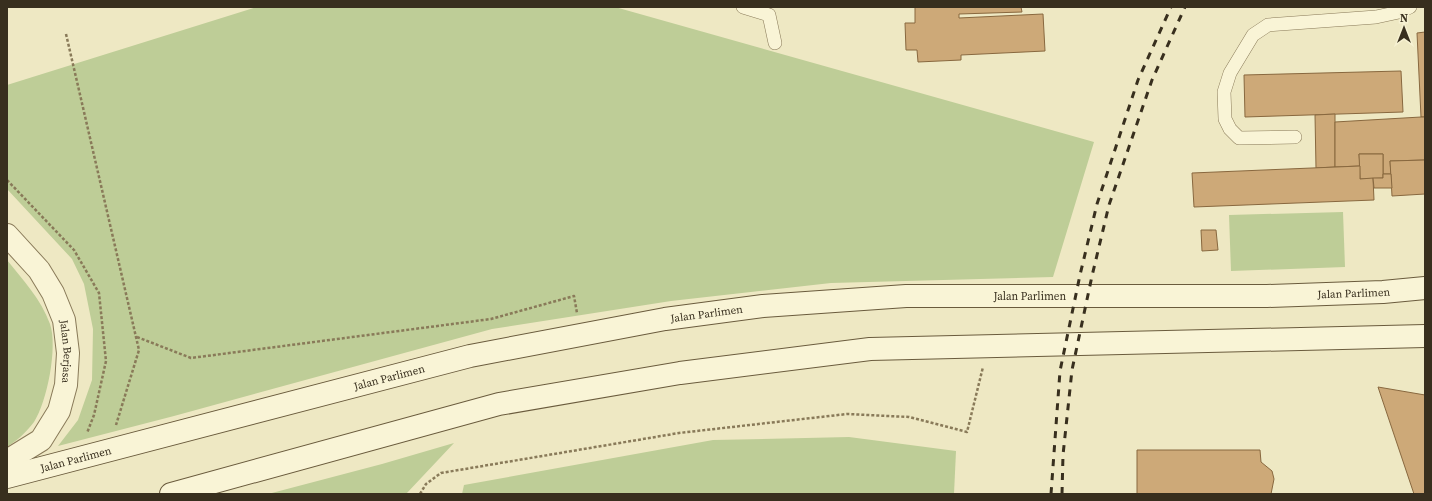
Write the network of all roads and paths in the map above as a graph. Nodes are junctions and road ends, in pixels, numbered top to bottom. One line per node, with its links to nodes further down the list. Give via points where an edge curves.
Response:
1 (743, 7): 4 (lane, via 770,15)
2 (1410, 7): 5 (lane, via 1399,12 1376,16 1268,25 1253,35 1230,73 1224,92 1225,119 1239,138)
3 (66, 34): 10 (path)
4 (775, 43)
5 (1295, 137)
6 (7, 180): 14 (path, via 74,250 99,293 106,361)
7 (7, 235): 15 (street, Jalan Berjasa, via 39,270 53,293 64,320 68,353 66,385 59,410 41,440)
8 (1425, 288): 16 (street, Jalan Parlimen, via 1267,296 906,296 763,306 665,319 470,356)
9 (576, 306): 10 (path, via 574,296 491,319 191,358)
10 (136, 336): 13 (path, via 139,350)
11 (1425, 336): 17 (street, via 870,349 784,359 680,373 499,404)
12 (983, 365): 18 (path, via 967,432 909,417 847,414 702,430 441,473 426,484)
13 (116, 425)
14 (87, 435)
15 (7, 461)
16 (7, 477)
17 (171, 494)
18 (420, 494)

